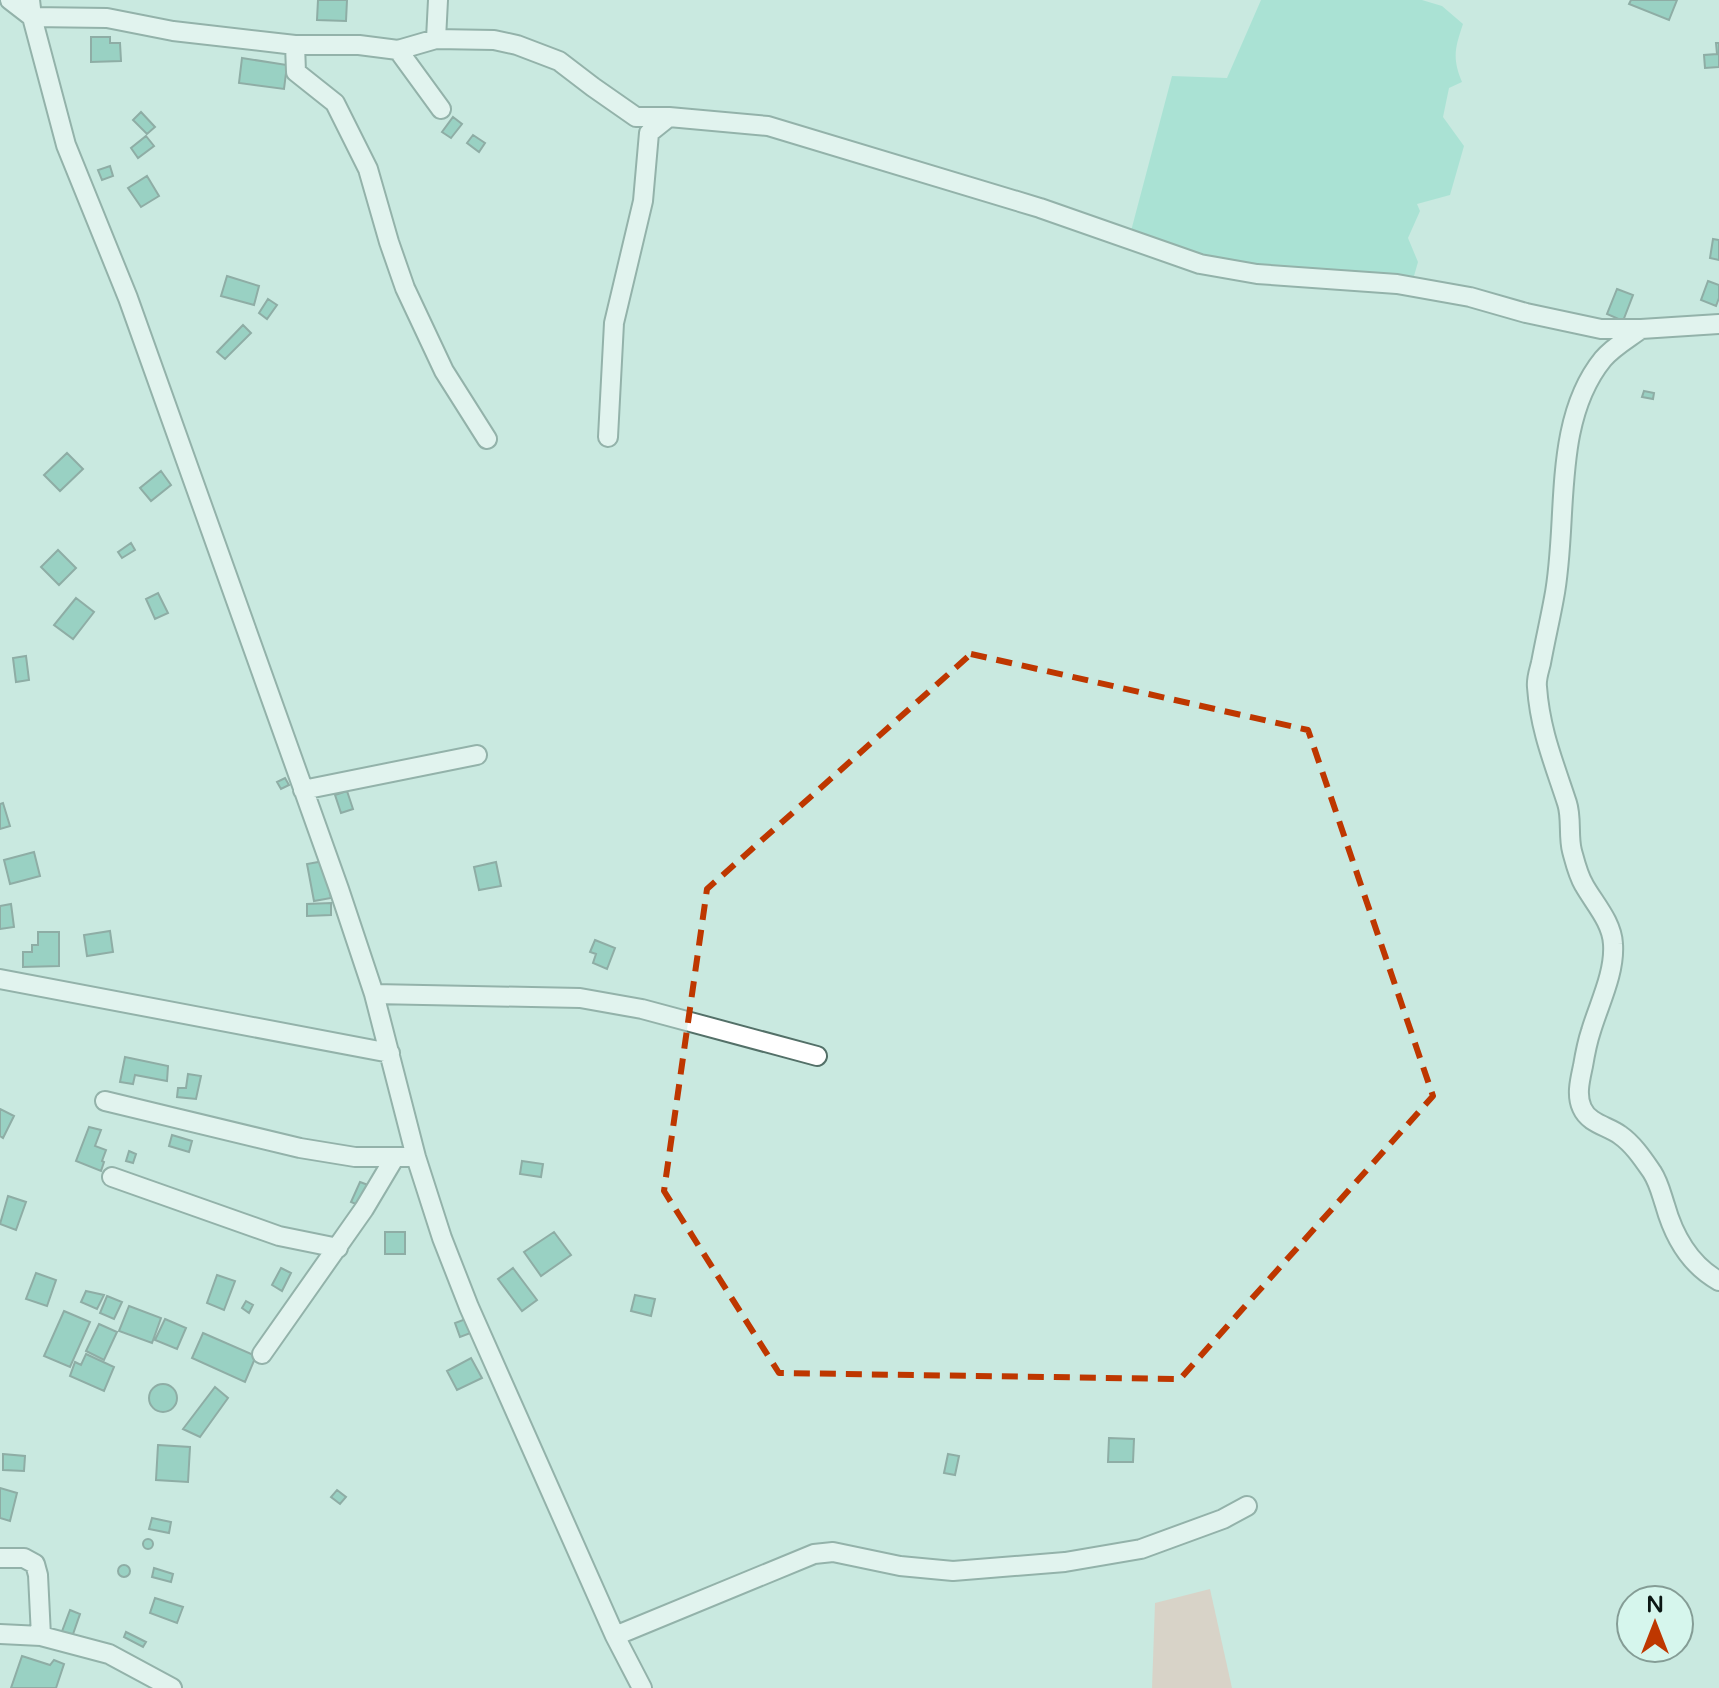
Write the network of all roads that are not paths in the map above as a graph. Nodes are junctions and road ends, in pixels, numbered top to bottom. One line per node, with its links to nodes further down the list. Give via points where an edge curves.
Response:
1 (10, 0): 3 (street)
2 (438, 0): 5 (street)
3 (31, 8): 4 (street); 15 (street, via 66,145 128,298)
4 (108, 9): 6 (street, via 173,31)
5 (436, 39): 7 (street); 9 (street, via 517,45 559,61 636,117)
6 (295, 45): 7 (street); 13 (street, via 296,72 335,103 368,169 405,288 444,371)
7 (398, 50): 8 (street)
8 (441, 109)
9 (669, 117): 11 (street, via 768,126 1040,208 1200,264 1257,274 1397,284 1601,329); 12 (street, via 649,133 643,201 614,323)
10 (1719, 324): 11 (street)
11 (1641, 329): 25 (street, via 1605,356 1579,403 1564,474 1554,599 1536,683 1546,744 1568,806 1571,849 1582,883 1611,929 1614,946 1584,1054 1582,1110 1629,1143 1660,1186 1674,1231 1695,1265)
12 (608, 437)
13 (487, 439)
14 (477, 755): 15 (street)
15 (303, 790): 17 (street)
16 (0, 979): 18 (street)
17 (374, 994): 18 (street); 19 (street, via 580,998 642,1009)
18 (390, 1053): 22 (street)
19 (817, 1056)
20 (105, 1101): 21 (street, via 300,1148)
21 (395, 1157): 22 (street); 24 (street)
22 (416, 1157): 31 (street, via 469,1307)
23 (112, 1177): 24 (street, via 279,1236)
24 (338, 1248): 26 (street)
25 (1719, 1281)
26 (262, 1354)
27 (1247, 1506): 31 (street, via 1141,1549 1065,1562 953,1571 833,1552 814,1554)
28 (0, 1558): 30 (street, via 24,1558 35,1564)
29 (0, 1634): 30 (street)
30 (41, 1636): 32 (street, via 109,1654)
31 (615, 1636): 33 (street)
32 (172, 1688)
33 (642, 1688)

